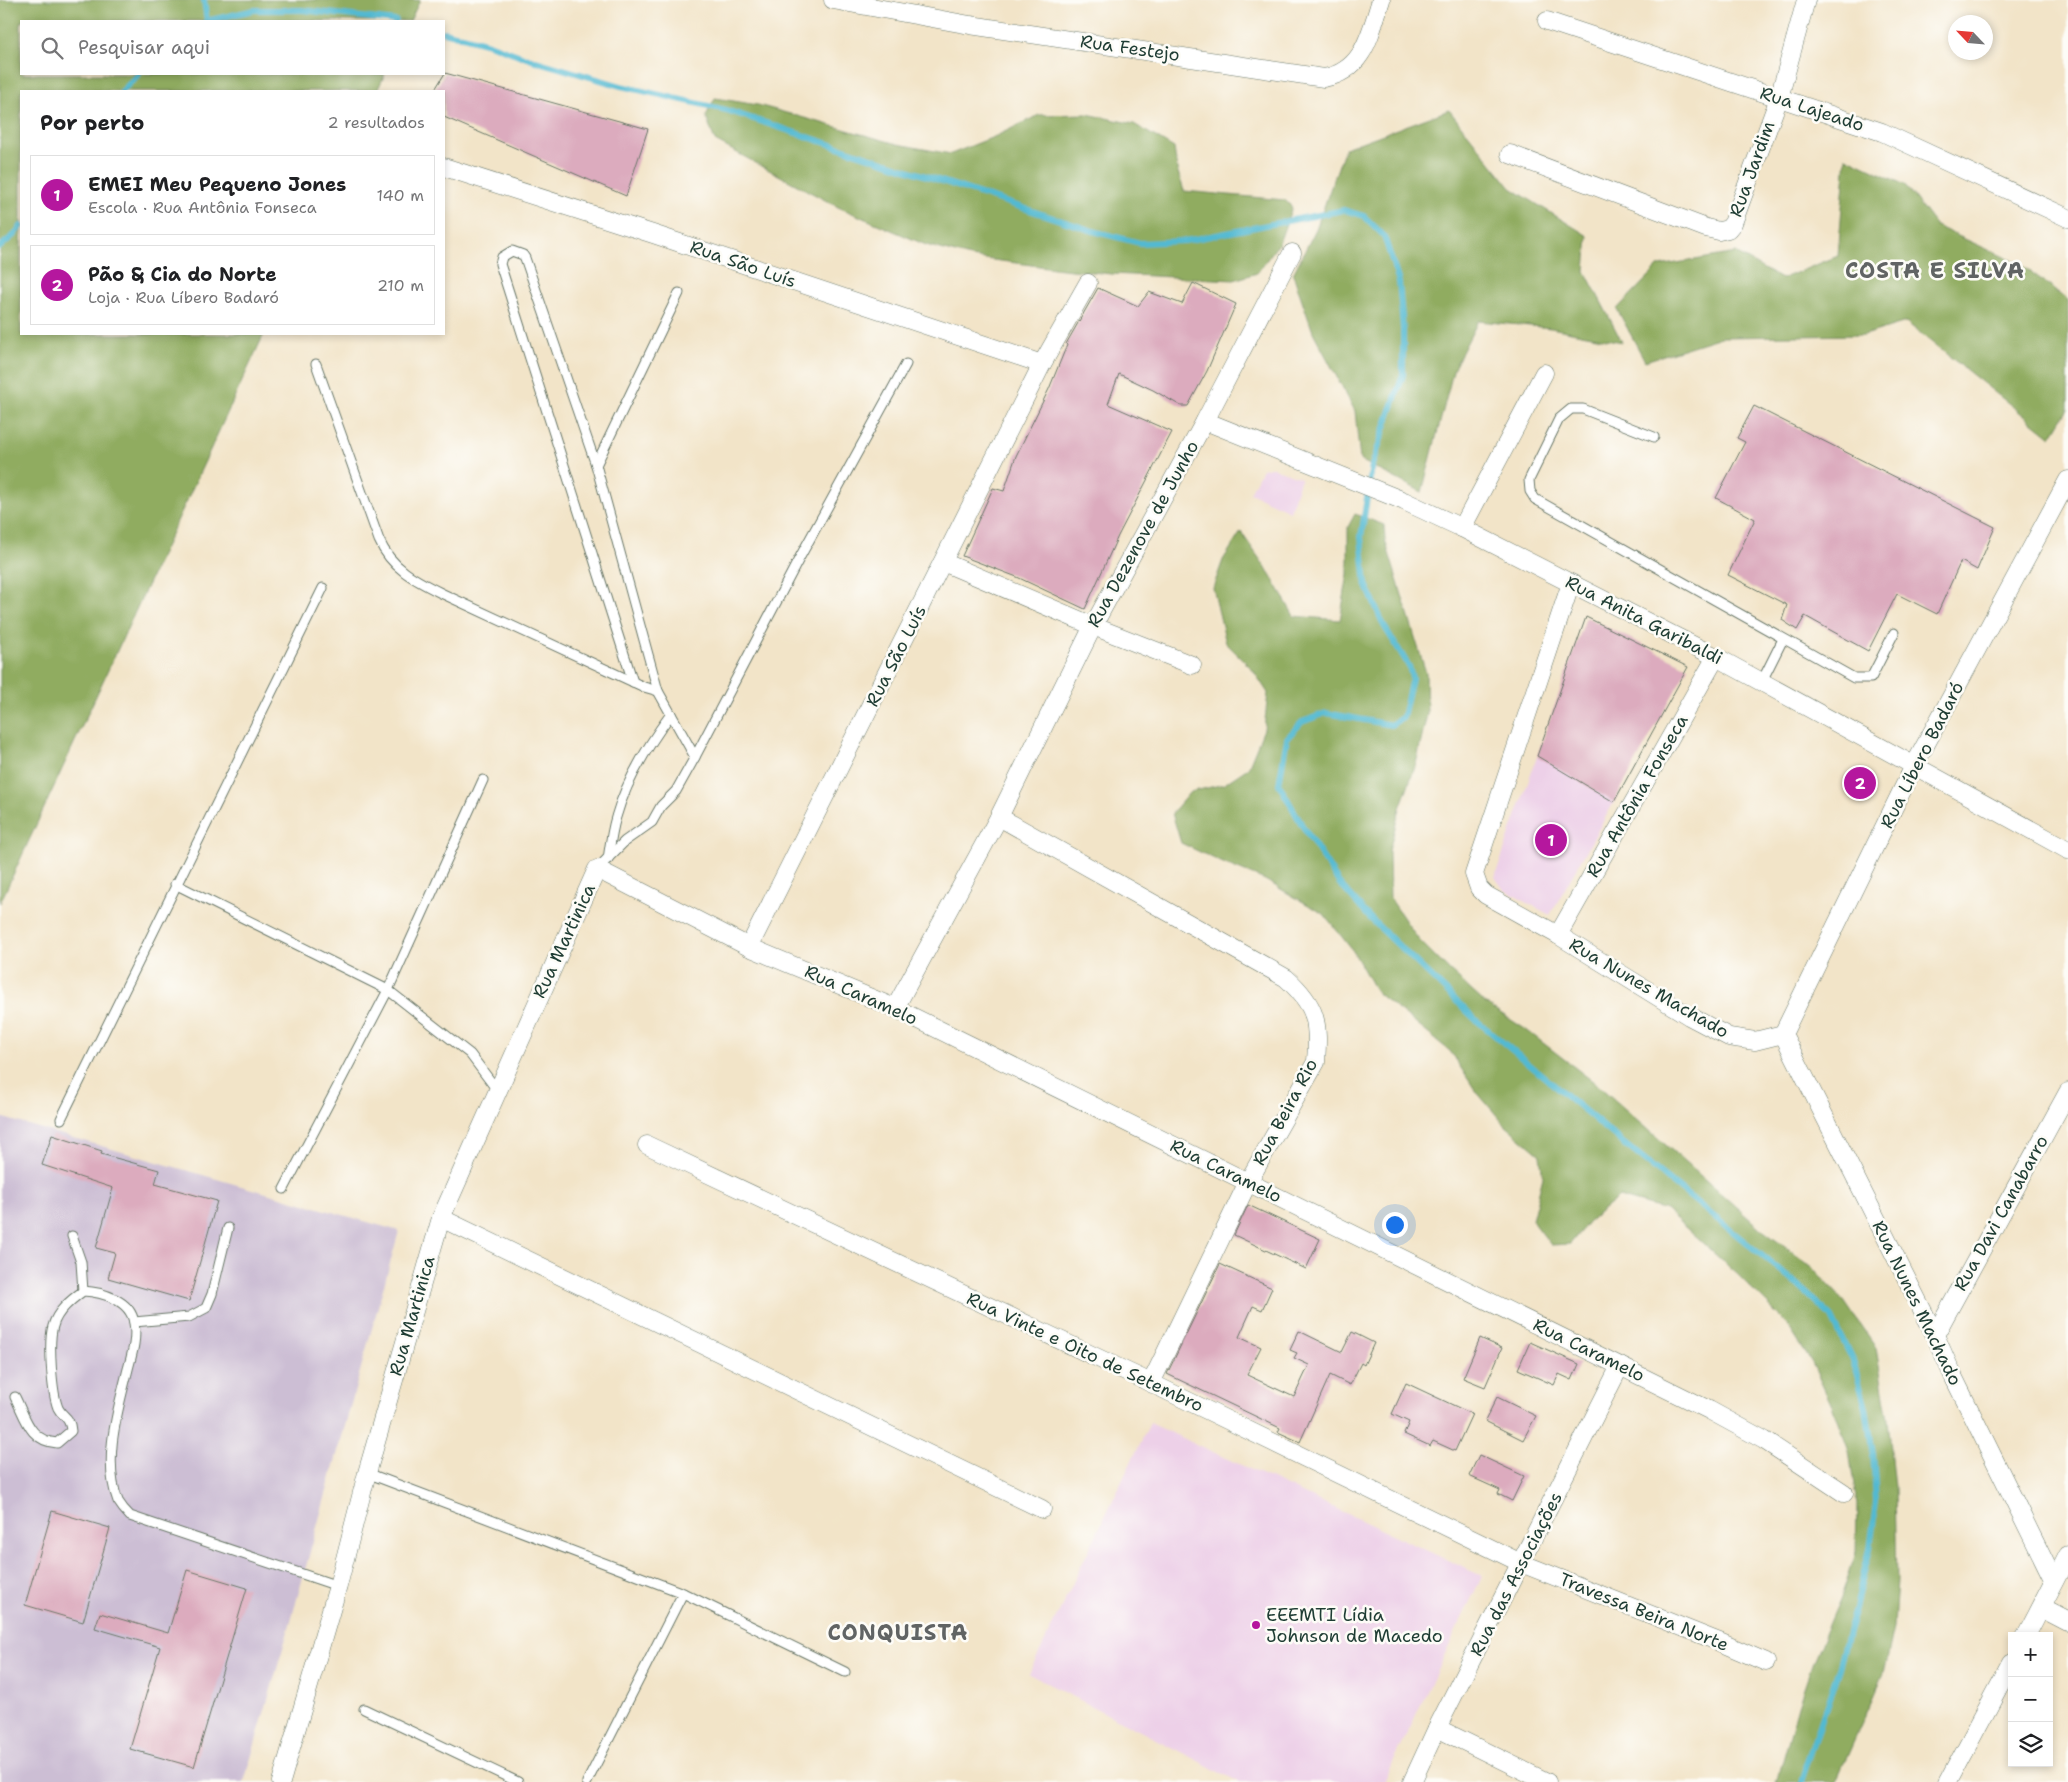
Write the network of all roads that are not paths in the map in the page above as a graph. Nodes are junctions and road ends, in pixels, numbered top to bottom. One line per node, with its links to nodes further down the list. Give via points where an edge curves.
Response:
1 (833, 0): 2 (street, Rua Festejo, via 970,25 1324,78 1343,73 1360,55 1368,43)
2 (1380, 0)
3 (1806, 0): 5 (street, Rua Jardim)
4 (1547, 21): 5 (street, Rua Lajeado)
5 (1779, 98): 6 (street, Rua Jardim, via 1728,230 1706,228); 8 (street, Rua Lajeado, via 1882,132)
6 (1510, 154)
7 (445, 167): 14 (street, Rua São Luís)
8 (2068, 218)
9 (1292, 253): 16 (street, Rua Dezenove de Junho)
10 (1088, 283): 14 (street, Rua São Luís)
11 (678, 293): 18 (lane)
12 (316, 364): 30 (lane, via 378,540 399,568 441,594)
13 (906, 364): 33 (lane)
14 (1042, 364): 21 (street, Rua São Luís)
15 (1544, 374): 20 (street)
16 (1205, 421): 20 (street, Rua Anita Garibaldi, via 1404,501); 24 (street, Rua Dezenove de Junho)
17 (1654, 437): 26 (lane, via 1583,409 1570,409 1559,419 1529,480 1530,491 1535,499)
18 (596, 465): 30 (lane, via 525,258 518,252 506,253 500,264); 31 (lane)
19 (2068, 480): 34 (street, Rua Líbero Badaró)
20 (1462, 528): 22 (street, Rua Anita Garibaldi)
21 (943, 562): 24 (street); 41 (street, Rua São Luís)
22 (1571, 583): 27 (street, Rua Anita Garibaldi); 40 (street, Rua Nunes Machado, via 1474,874 1479,888 1486,895)
23 (322, 588): 39 (lane)
24 (1093, 626): 28 (street); 36 (street, Rua Dezenove de Junho)
25 (1894, 633): 26 (lane, via 1871,678 1863,679 1854,678)
26 (1783, 639): 29 (lane)
27 (1716, 657): 29 (street, Rua Anita Garibaldi); 40 (street, Rua Antônia Fonseca)
28 (1192, 665)
29 (1762, 681): 34 (street, Rua Anita Garibaldi)
30 (633, 682): 31 (lane)
31 (658, 691): 32 (lane)
32 (671, 714): 33 (lane); 38 (lane, via 656,734 626,791)
33 (695, 757): 38 (lane, via 676,791 661,806 652,822 625,841)
34 (1914, 766): 37 (street, Rua Anita Garibaldi); 44 (street, Rua Líbero Badaró)
35 (483, 780): 42 (lane)
36 (999, 817): 43 (street, Rua Dezenove de Junho); 49 (street, Rua Beira Rio, via 1286,978 1303,994 1316,1019 1316,1062)
37 (2068, 850)
38 (602, 864): 41 (street, Rua Caramelo); 45 (street, Rua Martinica)
39 (175, 884): 42 (lane); 47 (lane)
40 (1558, 935): 44 (street, Rua Nunes Machado, via 1729,1037 1755,1041)
41 (749, 947): 43 (street, Rua Caramelo)
42 (388, 990): 45 (lane, via 470,1054); 50 (lane)
43 (895, 1008): 49 (street, Rua Caramelo)
44 (1783, 1034): 56 (street, Rua Nunes Machado)
45 (497, 1090): 51 (street, Rua Martinica)
46 (2068, 1092): 56 (street, Rua Davi Canabarro)
47 (61, 1119)
48 (647, 1145): 58 (street, Rua Vinte e Oito de Setembro)
49 (1248, 1182): 57 (street, Rua Caramelo); 58 (street, Rua Beira Rio)
50 (284, 1189)
51 (441, 1218): 60 (street, Rua Martinica); 62 (street)
52 (228, 1228): 55 (lane, via 206,1308 190,1317)
53 (72, 1236): 54 (lane, via 81,1262)
54 (83, 1291): 55 (lane, via 100,1292 115,1299 128,1310); 59 (lane, via 66,1305 53,1326 51,1357 58,1409 70,1421 71,1431 57,1443 46,1442 34,1433)
55 (134, 1322): 66 (lane, via 135,1342 114,1431 113,1477 119,1502 130,1516)
56 (1934, 1335): 65 (street, Rua Nunes Machado)
57 (1620, 1366): 61 (street, Rua Caramelo, via 1750,1432); 64 (street, Rua das Associações)
58 (1151, 1383): 64 (street, Rua Vinte e Oito de Setembro)
59 (15, 1397)
60 (367, 1473): 66 (street, Rua Martinica); 67 (lane)
61 (1844, 1492)
62 (1042, 1509)
63 (2068, 1555): 65 (street)
64 (1522, 1563): 71 (street, Travessa Beira Norte); 75 (street, Rua das Associações)
65 (2054, 1581): 68 (street)
66 (338, 1586): 76 (street, Rua Martinica)
67 (683, 1593): 73 (lane); 78 (lane)
68 (2041, 1608): 69 (street); 70 (street)
69 (2068, 1622)
70 (2028, 1632)
71 (1766, 1662)
72 (2008, 1670): 81 (street)
73 (845, 1672)
74 (364, 1709): 77 (lane)
75 (1437, 1728): 79 (street, Rua das Associações); 80 (street)
76 (281, 1782)
77 (518, 1782)
78 (587, 1782)
79 (1412, 1782)
80 (1547, 1782)
81 (1948, 1782)

